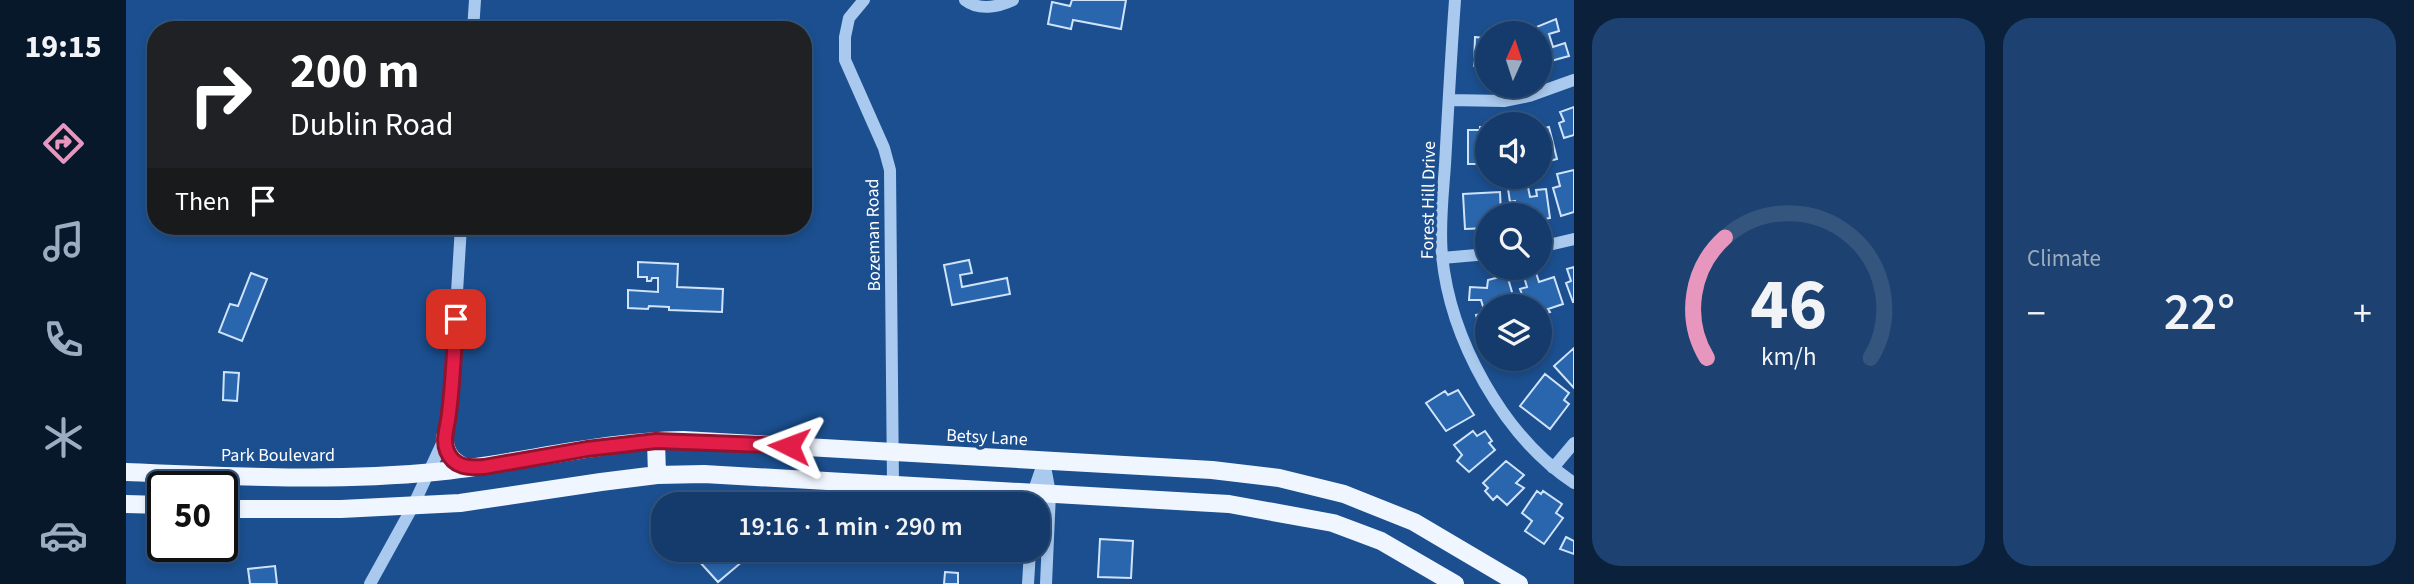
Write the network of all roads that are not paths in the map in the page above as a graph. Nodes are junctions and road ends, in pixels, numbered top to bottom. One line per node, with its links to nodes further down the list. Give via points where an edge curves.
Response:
1 (475, 0): 6 (street)
2 (864, 0): 17 (street, Bozeman Road, via 849,18 845,60 890,170)
3 (965, 0): 4 (street, via 999,6)
4 (1013, 0)
5 (1455, 0): 8 (street, Forest Hill Drive)
6 (474, 21)
7 (1574, 80): 8 (street, via 1505,101)
8 (1449, 100): 13 (street, Forest Hill Drive)
9 (460, 235): 14 (street)
10 (1574, 239): 11 (street)
11 (1552, 244)
12 (1475, 255): 13 (street)
13 (1442, 258): 20 (street, Forest Hill Drive, via 1450,301 1485,383 1514,428)
14 (445, 437): 19 (main road, via 450,457); 22 (street)
15 (656, 441): 17 (main road, Betsy Lane); 19 (main road, Betsy Lane); 23 (main road)
16 (1574, 443): 20 (street)
17 (892, 452): 18 (main road, Betsy Lane); 25 (street, Bozeman Road)
18 (1044, 461): 27 (street); 39 (main road, Betsy Lane, via 1212,470 1279,478 1344,494 1414,522)
19 (468, 468): 22 (main road, Betsy Lane)
20 (1553, 468): 24 (street, Forest Hill Drive)
21 (126, 472): 22 (main road, Park Boulevard, via 268,478)
22 (430, 472): 31 (street)
23 (657, 475): 25 (main road); 31 (main road)
24 (1574, 483)
25 (892, 484): 26 (main road)
26 (982, 492)
27 (1040, 492)
28 (1050, 497): 38 (main road, via 1229,504 1323,521 1381,541)
29 (126, 505): 30 (main road)
30 (147, 506)
31 (413, 506): 32 (main road); 35 (street)
32 (238, 509)
33 (1029, 562): 36 (street)
34 (1047, 562): 37 (street)
35 (370, 584)
36 (1028, 584)
37 (1046, 584)
38 (1455, 584)
39 (1520, 584)

